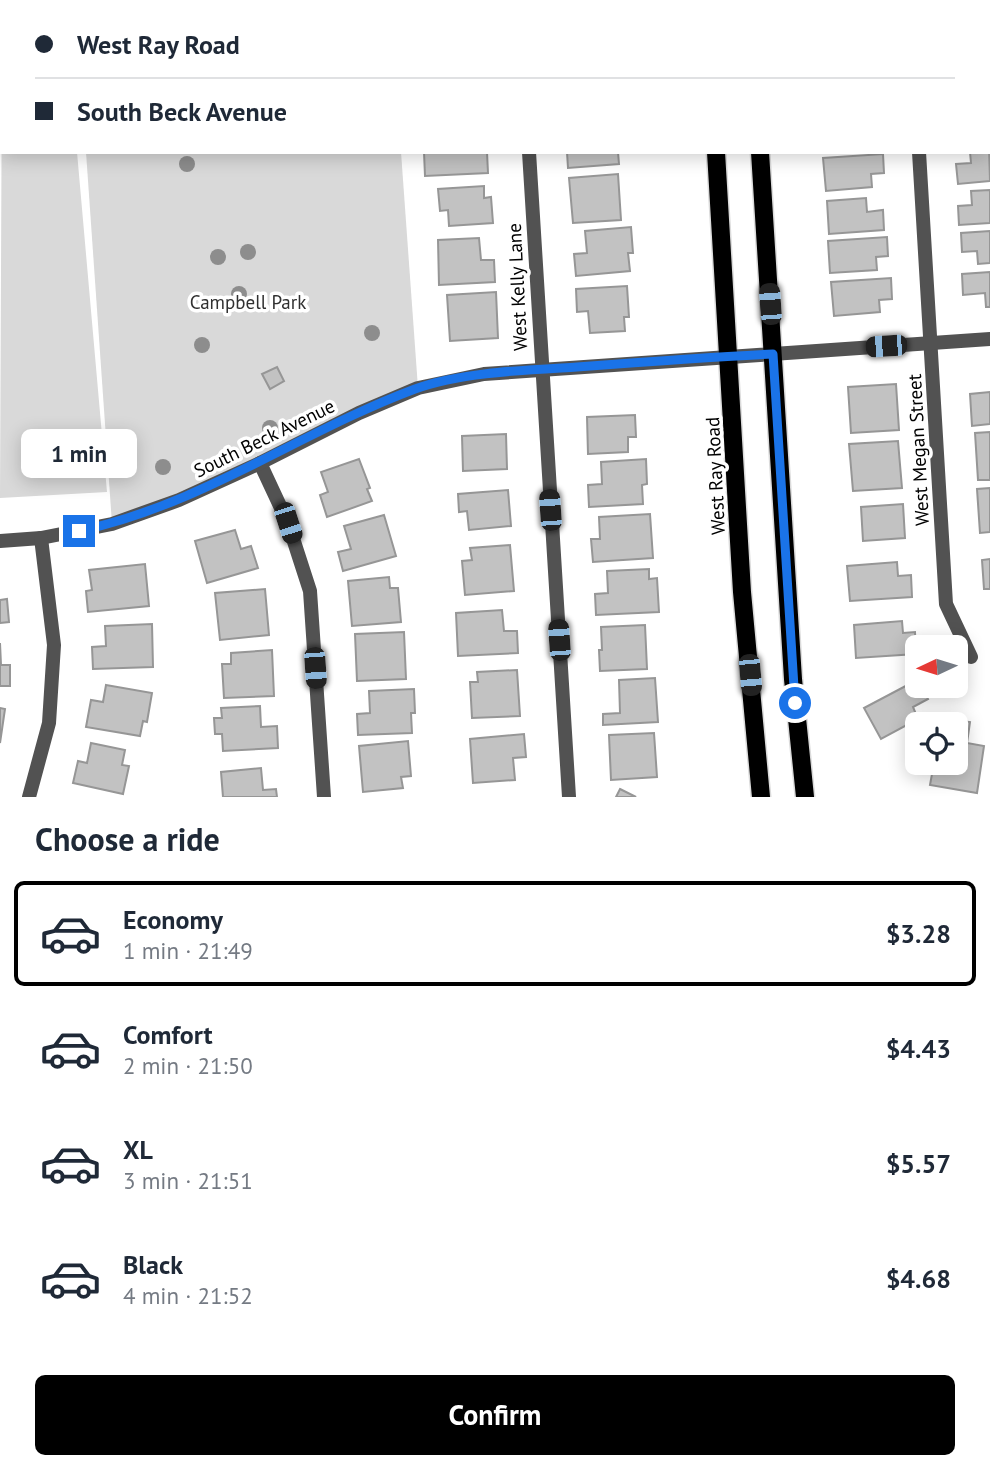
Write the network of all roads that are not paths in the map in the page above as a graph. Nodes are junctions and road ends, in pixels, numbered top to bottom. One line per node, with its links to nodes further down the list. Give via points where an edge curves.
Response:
1 (529, 154): 9 (street, West Kelly Lane)
2 (716, 154): 8 (main road, West Ray Road)
3 (760, 154): 7 (main road)
4 (919, 154): 6 (street, West Megan Street)
5 (990, 339): 6 (street, South Beck Avenue)
6 (931, 344): 7 (street, South Beck Avenue); 13 (street, West Megan Street, via 946,604)
7 (773, 354): 8 (street, South Beck Avenue); 18 (main road)
8 (728, 356): 9 (street, South Beck Avenue); 17 (main road, West Ray Road)
9 (541, 369): 10 (street, South Beck Avenue, via 484,374 418,388); 16 (street, West Kelly Lane)
10 (260, 463): 11 (street, South Beck Avenue, via 112,524); 15 (street, via 288,523 310,591)
11 (41, 538): 12 (street, South Beck Avenue); 14 (street, via 54,645 49,723)
12 (0, 541)
13 (971, 657)
14 (29, 797)
15 (324, 797)
16 (569, 797)
17 (761, 797)
18 (805, 797)

